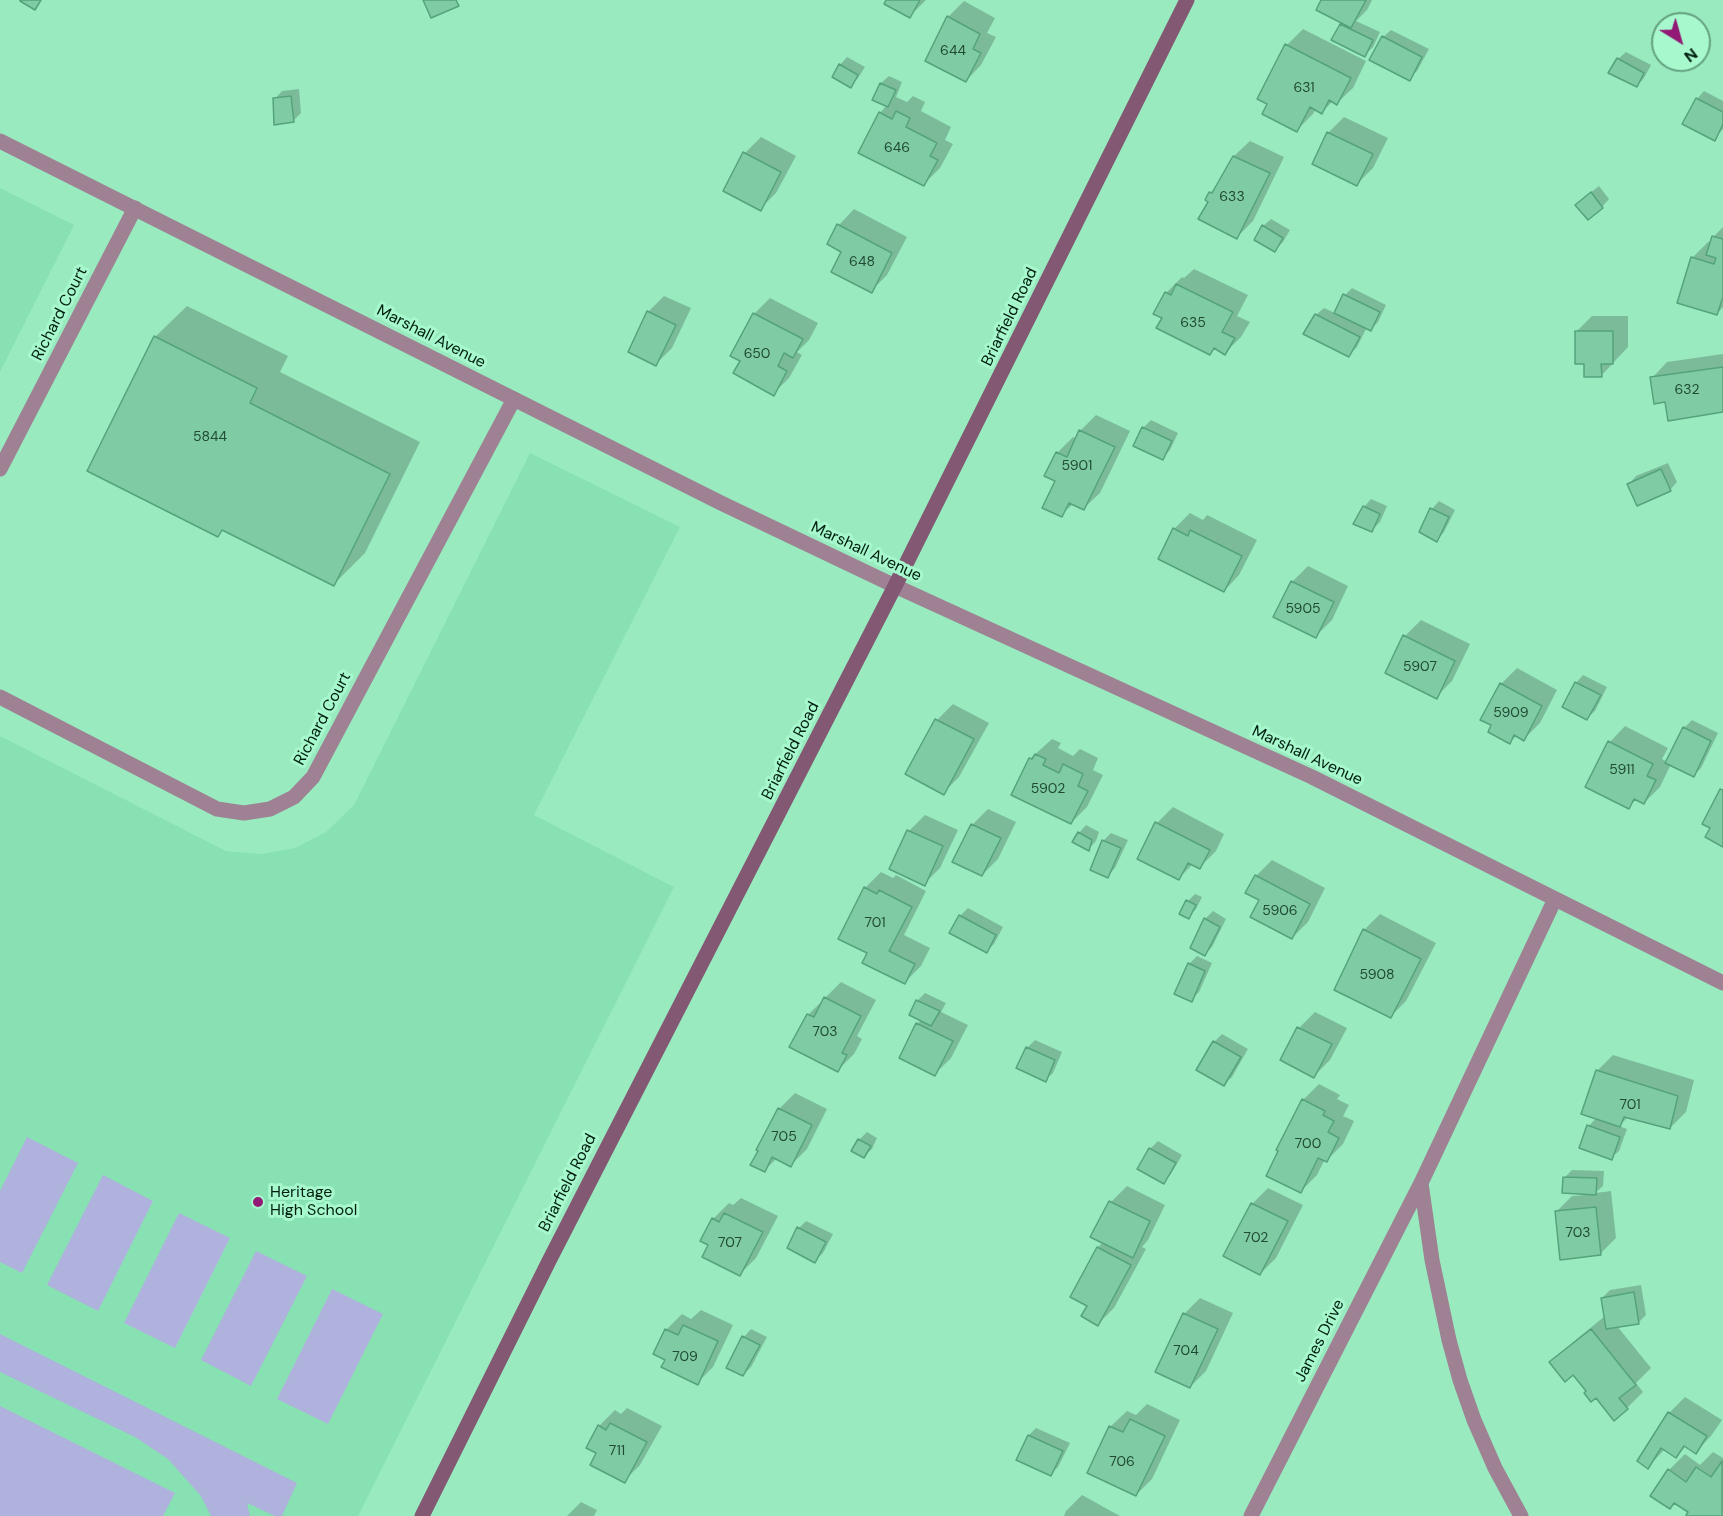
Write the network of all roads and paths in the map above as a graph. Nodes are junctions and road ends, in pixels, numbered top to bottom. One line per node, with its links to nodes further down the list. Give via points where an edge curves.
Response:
1 (1187, 0): 6 (main road, Briarfield Road)
2 (0, 141): 3 (street, Marshall Avenue)
3 (135, 208): 4 (street, Marshall Avenue); 5 (street, Richard Court)
4 (513, 399): 6 (street, Marshall Avenue); 7 (street, Richard Court, via 313,777 294,796 270,809 244,813 217,808)
5 (0, 469)
6 (895, 586): 8 (street, Marshall Avenue, via 1312,777); 11 (main road, Briarfield Road, via 549,1261)
7 (0, 697)
8 (1556, 899): 9 (street, Marshall Avenue); 10 (street, James Drive)
9 (1723, 983)
10 (1421, 1183): 12 (street, James Drive); 13 (street, via 1432,1260 1460,1380 1495,1468)
11 (423, 1516)
12 (1251, 1516)
13 (1521, 1516)

